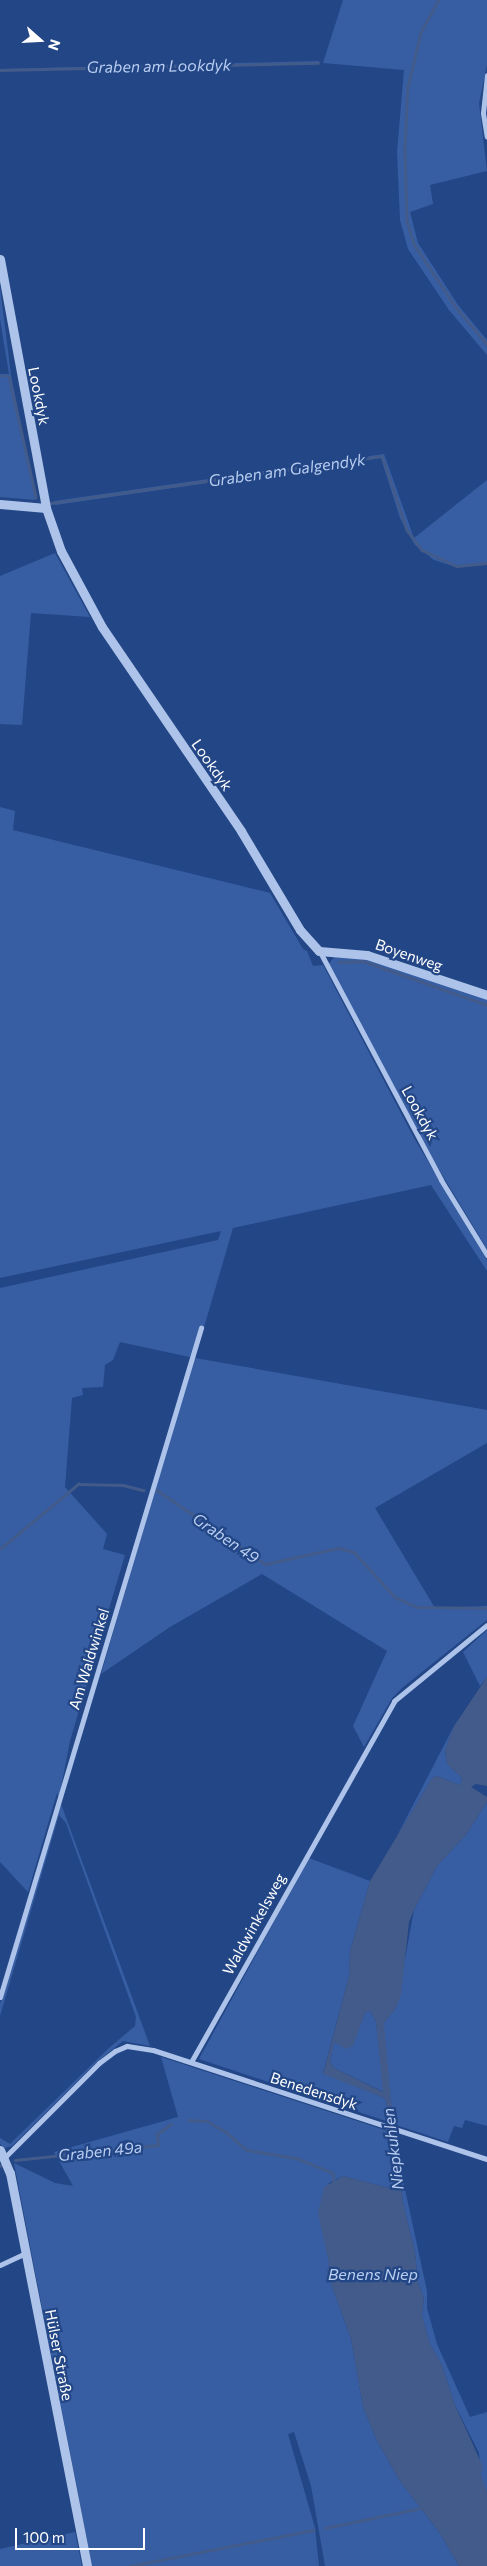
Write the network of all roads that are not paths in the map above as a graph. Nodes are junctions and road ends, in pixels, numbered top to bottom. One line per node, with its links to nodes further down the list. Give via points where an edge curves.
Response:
1 (487, 75): 2 (street, via 483,113)
2 (487, 137)
3 (0, 259): 5 (street, Lookdyk)
4 (0, 504): 5 (street)
5 (46, 508): 6 (street, Lookdyk, via 61,552 102,627 241,831 300,930)
6 (319, 951): 7 (street, Boyenweg, via 367,955); 8 (street, Lookdyk, via 441,1180)
7 (487, 995)
8 (487, 1255)
9 (201, 1328): 11 (street, Am Waldwinkel)
10 (487, 1625): 12 (street, Waldwinkelsweg, via 394,1701)
11 (0, 1997)
12 (191, 2062): 13 (street, via 144,2048 127,2046 114,2051); 14 (street, Benedensdyk)
13 (2, 2154): 15 (street, Hülser Straße)
14 (487, 2159)
15 (26, 2253): 16 (street); 17 (street, Hülser Straße)
16 (0, 2265)
17 (87, 2566)

